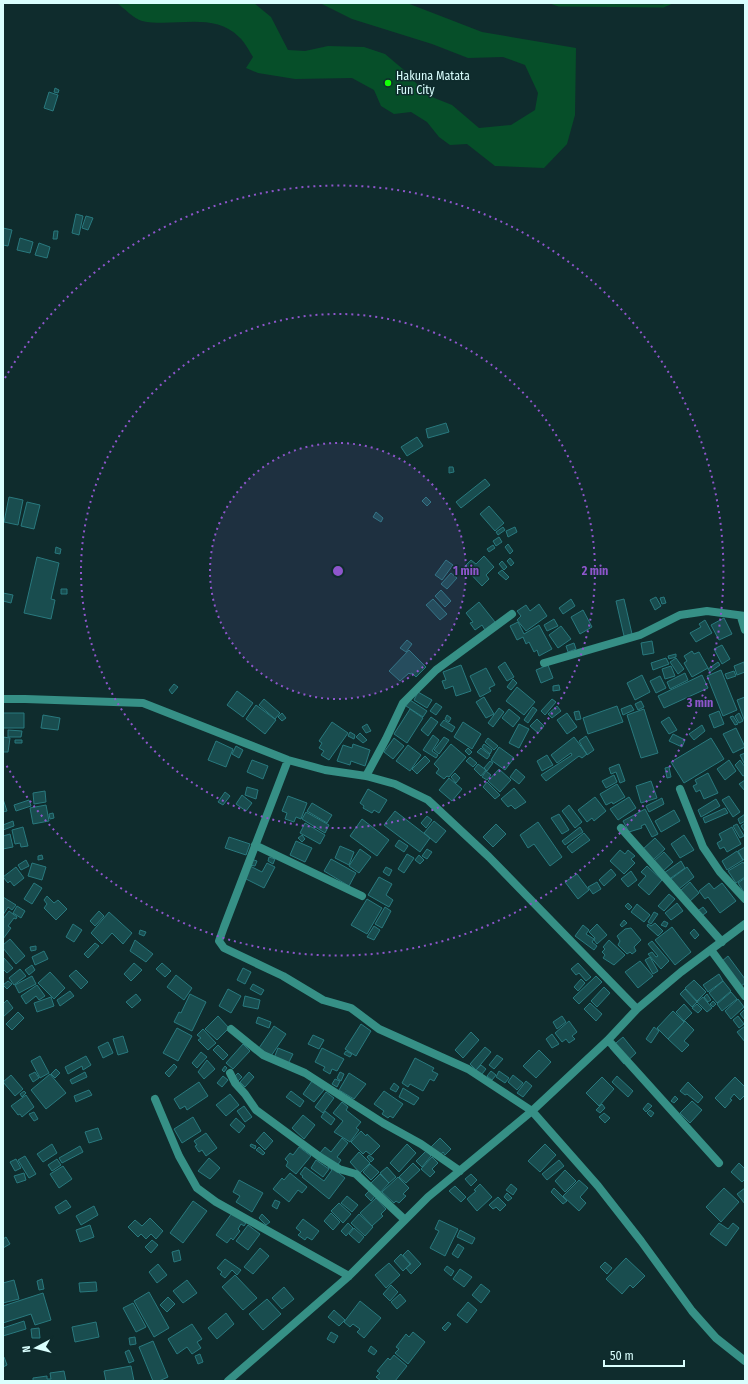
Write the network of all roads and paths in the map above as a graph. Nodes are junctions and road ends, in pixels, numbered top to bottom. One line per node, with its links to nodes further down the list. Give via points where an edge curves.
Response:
1 (512, 614): 7 (street, via 436,670 403,703)
2 (743, 616): 3 (street); 4 (street, via 707,611 680,615 640,635)
3 (745, 630)
4 (544, 663)
5 (3, 700): 6 (street, via 25,698 143,703)
6 (288, 760): 7 (street, via 325,770); 10 (street)
7 (366, 776): 17 (street, via 395,784 428,800 489,857)
8 (680, 789): 12 (street, via 703,847 720,872)
9 (621, 828): 14 (street)
10 (255, 846): 11 (street); 22 (street, via 219,941 224,948 283,976 323,1000 351,1008 380,1029 468,1069)
11 (362, 896)
12 (745, 899)
13 (745, 924): 14 (street)
14 (722, 942): 15 (street)
15 (711, 950): 16 (street); 17 (street)
16 (745, 996)
17 (637, 1009): 19 (street)
18 (231, 1029): 24 (street, via 264,1055 306,1073)
19 (608, 1040): 22 (street); 23 (street)
20 (230, 1073): 25 (street, via 256,1110 338,1169 356,1174)
21 (155, 1099): 26 (street, via 179,1156 197,1188 216,1202)
22 (532, 1111): 24 (street); 27 (street, via 598,1186 692,1311 716,1338)
23 (720, 1163)
24 (460, 1171): 25 (street)
25 (405, 1220): 26 (street)
26 (349, 1276): 28 (street)
27 (745, 1361)
28 (228, 1381)

